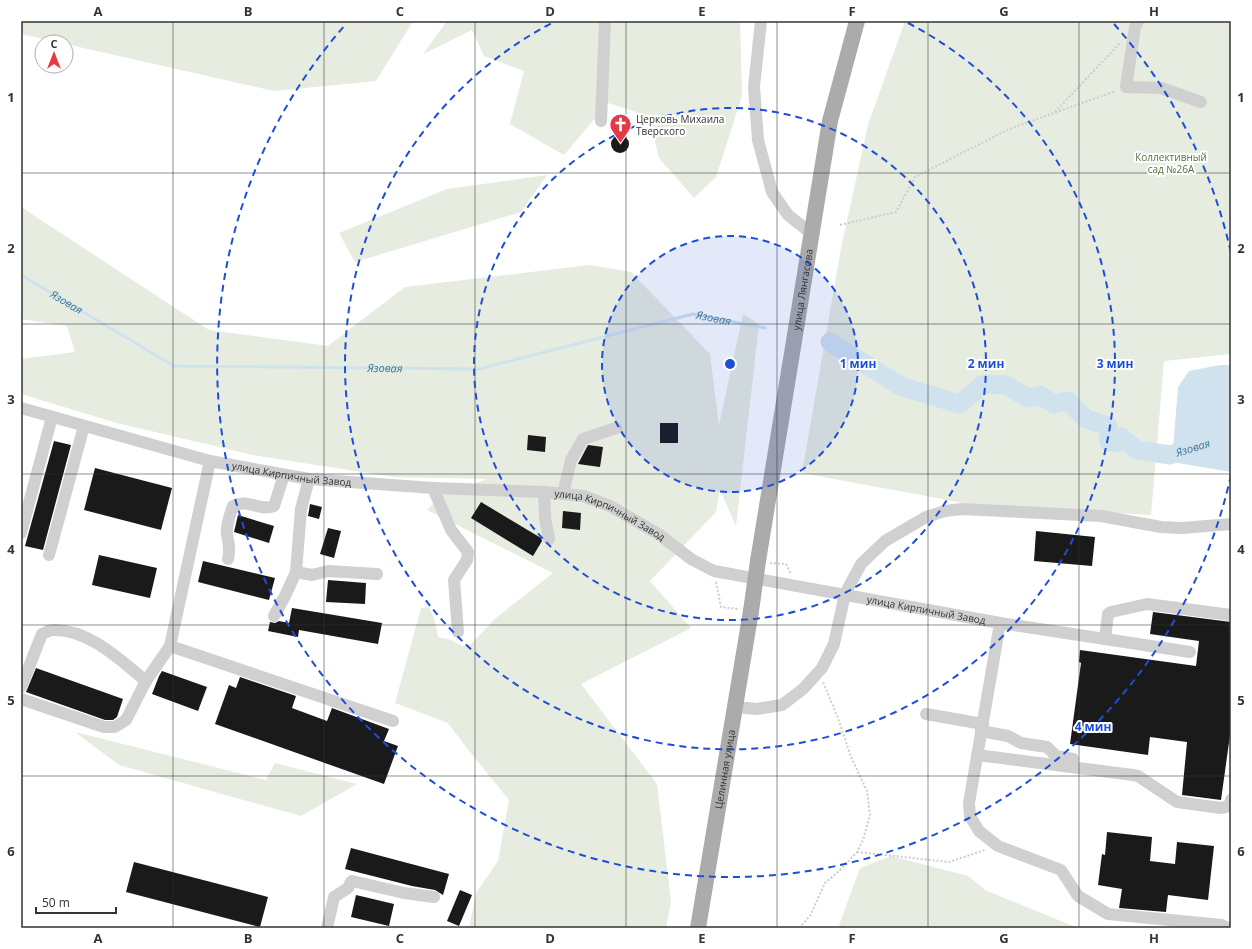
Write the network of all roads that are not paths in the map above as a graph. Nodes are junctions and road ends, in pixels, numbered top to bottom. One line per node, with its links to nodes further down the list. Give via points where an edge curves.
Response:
1 (605, 21): 6 (street)
2 (761, 21): 7 (street, via 754,87 758,140 772,192 788,215)
3 (857, 21): 7 (main road, улица Лянгасова, via 830,121)
4 (1136, 24): 5 (street, via 1126,87 1161,88)
5 (1201, 102)
6 (601, 121)
7 (812, 234): 26 (main road, улица Лянгасова, bridge, via 764,562)
8 (21, 408): 9 (street, улица Кирпичный Завод)
9 (52, 417): 10 (street, улица Кирпичный Завод); 19 (street)
10 (84, 426): 12 (street, улица Кирпичный Завод); 21 (street)
11 (616, 428): 17 (street, via 583,440 571,460)
12 (210, 461): 13 (street, улица Кирпичный Завод); 32 (street)
13 (284, 475): 14 (street, улица Кирпичный Завод); 22 (street, via 274,506 264,508 246,503 234,506 226,533 230,547)
14 (309, 479): 15 (street, улица Кирпичный Завод); 23 (street, via 300,509)
15 (433, 488): 16 (street, улица Кирпичный Завод); 30 (street, via 451,530 468,552 467,560 454,580)
16 (544, 492): 17 (street, улица Кирпичный Завод); 20 (street)
17 (563, 494): 25 (street, улица Кирпичный Завод, via 583,496 610,506 660,535 691,560 714,570)
18 (1231, 524): 25 (street, via 1182,528 1161,527 1101,516 962,509 946,511 926,517 885,540 861,564)
19 (21, 533)
20 (549, 540)
21 (49, 555)
22 (228, 559)
23 (296, 572): 24 (street, via 312,575 328,571); 28 (street)
24 (376, 574)
25 (845, 594): 29 (street, улица Кирпичный Завод); 37 (street, via 834,644 822,668 803,689 782,705 757,709)
26 (745, 610): 37 (main road, Целинная улица)
27 (1231, 615): 31 (street, via 1147,604 1111,612)
28 (274, 616)
29 (1000, 623): 31 (street, улица Кирпичный Завод); 40 (street)
30 (458, 632)
31 (1105, 639): 33 (street, улица Кирпичный Завод)
32 (170, 646): 34 (street); 39 (street)
33 (1190, 652)
34 (146, 681): 35 (street, via 99,644 73,632 52,630 42,634); 36 (street, via 126,720 115,727 104,727)
35 (21, 687)
36 (21, 699)
37 (734, 707): 46 (main road, Целинная улица)
38 (926, 714): 40 (street)
39 (393, 721)
40 (982, 728): 41 (street); 42 (street, via 1021,743 1047,747 1059,757)
41 (977, 755): 43 (street, via 1138,776 1177,802 1226,808); 47 (street, via 969,803 970,816 979,831 998,846 1062,870 1078,896 1108,914 1222,925)
42 (1127, 766)
43 (1231, 800)
44 (434, 897): 45 (street, via 352,881 348,888 334,897)
45 (327, 928)
46 (698, 928)
47 (1228, 928)

